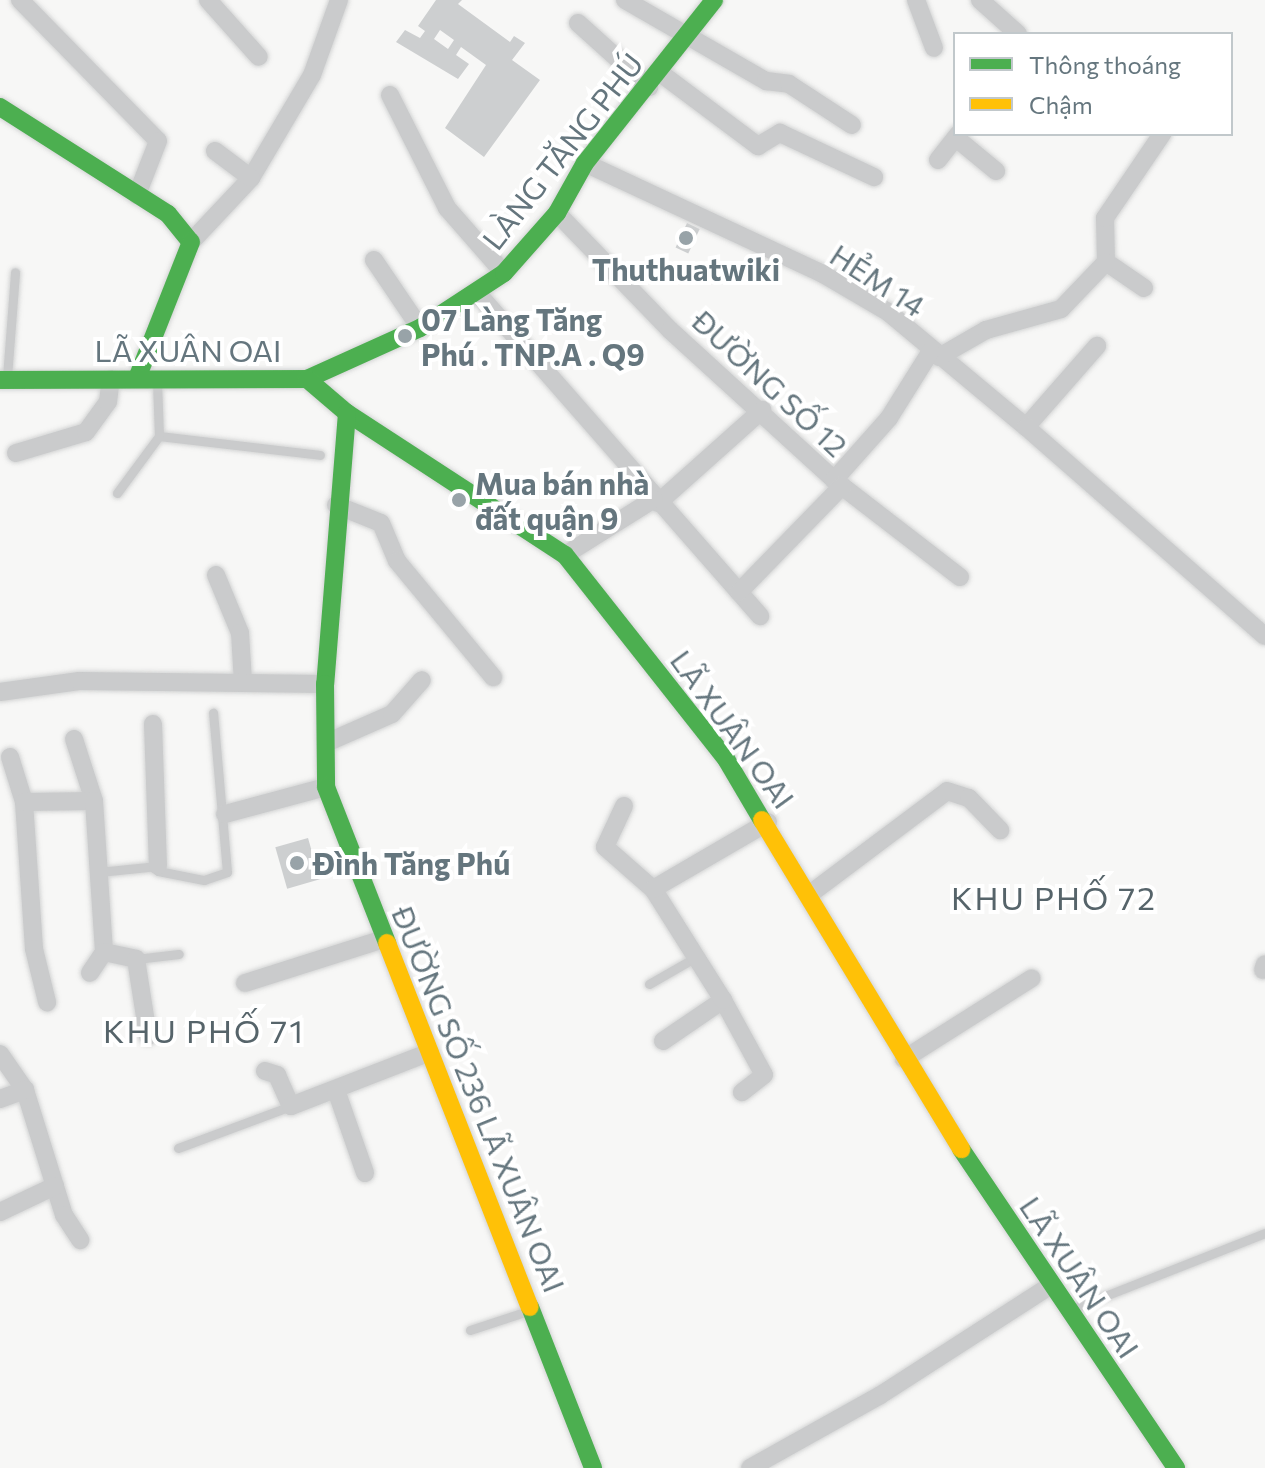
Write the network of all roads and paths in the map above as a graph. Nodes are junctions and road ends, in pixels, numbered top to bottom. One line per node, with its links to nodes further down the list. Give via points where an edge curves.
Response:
1 (20, 0): 25 (street, via 158,141)
2 (208, 0): 12 (street)
3 (339, 0): 24 (street, via 312,75)
4 (625, 0): 10 (street)
5 (916, 0): 11 (street)
6 (980, 0): 9 (street)
7 (712, 1): 10 (street, LÀNG TĂNG PHÚ)
8 (578, 23): 13 (street)
9 (1016, 32)
10 (686, 38): 13 (street, LÀNG TĂNG PHÚ); 16 (street, via 766,81 789,84)
11 (934, 48)
12 (259, 57)
13 (654, 80): 21 (street, LÀNG TĂNG PHÚ); 23 (street, via 758,146 780,133)
14 (390, 95): 31 (street, via 447,208)
15 (0, 107): 25 (street)
16 (852, 125)
17 (957, 136): 20 (street); 22 (street)
18 (1161, 136): 29 (street, via 1105,218)
19 (215, 151): 24 (street)
20 (938, 160)
21 (585, 163): 26 (street, LÀNG TĂNG PHÚ); 36 (street, HẺM 14, via 823,274 888,312)
22 (996, 171)
23 (874, 177)
24 (251, 178): 27 (street)
25 (137, 195): 27 (street, via 168,214)
26 (557, 213): 31 (street, LÀNG TĂNG PHÚ); 41 (street, ĐƯỜNG SỐ 12, via 670,330)
27 (191, 242): 37 (street)
28 (374, 260): 34 (street)
29 (1106, 262): 32 (street); 36 (street, via 1061,309 986,330)
30 (15, 272): 40 (lane)
31 (504, 273): 33 (street, LÀNG TĂNG PHÚ)
32 (1144, 288)
33 (479, 295): 34 (street, LÀNG TĂNG PHÚ); 49 (street)
34 (420, 328): 39 (street, LÀNG TĂNG PHÚ)
35 (1097, 346): 43 (street)
36 (935, 354): 43 (street, HẺM 14); 47 (street)
37 (147, 376): 38 (street, LÃ XUÂN OAI); 39 (street, LÃ XUÂN OAI); 44 (lane)
38 (111, 379): 40 (street, LÃ XUÂN OAI); 45 (street, via 108,402 86,432)
39 (307, 379): 42 (street, LÃ XUÂN OAI)
40 (3, 380)
41 (762, 410): 47 (street, ĐƯỜNG SỐ 12); 49 (street)
42 (347, 413): 50 (street, ĐƯỜNG SỐ 236 LÃ XUÂN OAI); 51 (street, LÃ XUÂN OAI)
43 (1026, 427): 56 (street, HẺM 14)
44 (159, 436): 46 (lane); 48 (lane)
45 (16, 453)
46 (320, 455)
47 (838, 483): 53 (street, ĐƯỜNG SỐ 12); 54 (street)
48 (117, 493)
49 (656, 501): 51 (street); 54 (street)
50 (336, 505): 57 (street, via 381,523 397,561); 60 (street, ĐƯỜNG SỐ 236 LÃ XUÂN OAI)
51 (565, 555): 72 (street, LÃ XUÂN OAI)
52 (216, 575): 59 (street, via 240,633)
53 (960, 577)
54 (739, 592): 55 (street)
55 (760, 616)
56 (1265, 636)
57 (493, 677)
58 (422, 680): 65 (street, via 392,714)
59 (243, 682): 60 (street); 61 (street, via 79,681)
60 (325, 684): 65 (street, ĐƯỜNG SỐ 236 LÃ XUÂN OAI)
61 (0, 692)
62 (213, 713): 71 (lane)
63 (153, 724): 74 (street)
64 (74, 739): 68 (street)
65 (326, 743): 67 (street, ĐƯỜNG SỐ 236 LÃ XUÂN OAI)
66 (3, 758): 69 (street)
67 (326, 787): 71 (street); 78 (street, ĐƯỜNG SỐ 236 LÃ XUÂN OAI)
68 (94, 801): 69 (street); 75 (street)
69 (24, 802): 88 (street, via 34,949)
70 (624, 806): 76 (street, via 605,847)
71 (225, 814): 74 (lane, via 227,872 204,880 158,871)
72 (768, 822): 76 (street); 77 (street, LÃ XUÂN OAI)
73 (1000, 830): 77 (street, via 969,798 947,791)
74 (158, 866): 75 (lane)
75 (99, 872): 79 (street)
76 (653, 889): 81 (street)
77 (810, 894): 93 (street, LÃ XUÂN OAI)
78 (384, 939): 85 (street); 91 (street, ĐƯỜNG SỐ 236 LÃ XUÂN OAI)
79 (104, 952): 82 (street); 83 (street)
80 (179, 954): 82 (lane)
81 (696, 957): 86 (lane); 87 (street)
82 (136, 959): 89 (street)
83 (90, 973)
84 (1032, 978): 93 (street)
85 (245, 983)
86 (649, 984)
87 (723, 1000): 90 (street); 97 (street, via 764,1075)
88 (47, 1002)
89 (148, 1036)
90 (663, 1041)
91 (430, 1052): 96 (street); 107 (street, ĐƯỜNG SỐ 236 LÃ XUÂN OAI)
92 (0, 1054): 95 (street)
93 (904, 1059): 106 (street, LÃ XUÂN OAI)
94 (265, 1071): 99 (street, via 277,1075)
95 (25, 1090): 98 (street); 102 (street)
96 (336, 1090): 99 (street); 101 (street)
97 (742, 1092)
98 (0, 1099)
99 (291, 1106): 100 (lane)
100 (178, 1148)
101 (365, 1173)
102 (55, 1186): 103 (street); 105 (street)
103 (0, 1212)
104 (1265, 1233): 108 (lane)
105 (80, 1240)
106 (1051, 1285): 108 (street, LÃ XUÂN OAI); 111 (street, via 879,1396)
107 (534, 1309): 109 (lane); 110 (street, ĐƯỜNG SỐ 236 LÃ XUÂN OAI)
108 (1068, 1311): 112 (street, LÃ XUÂN OAI)
109 (470, 1330)
110 (593, 1468)
111 (750, 1468)
112 (1176, 1468)

